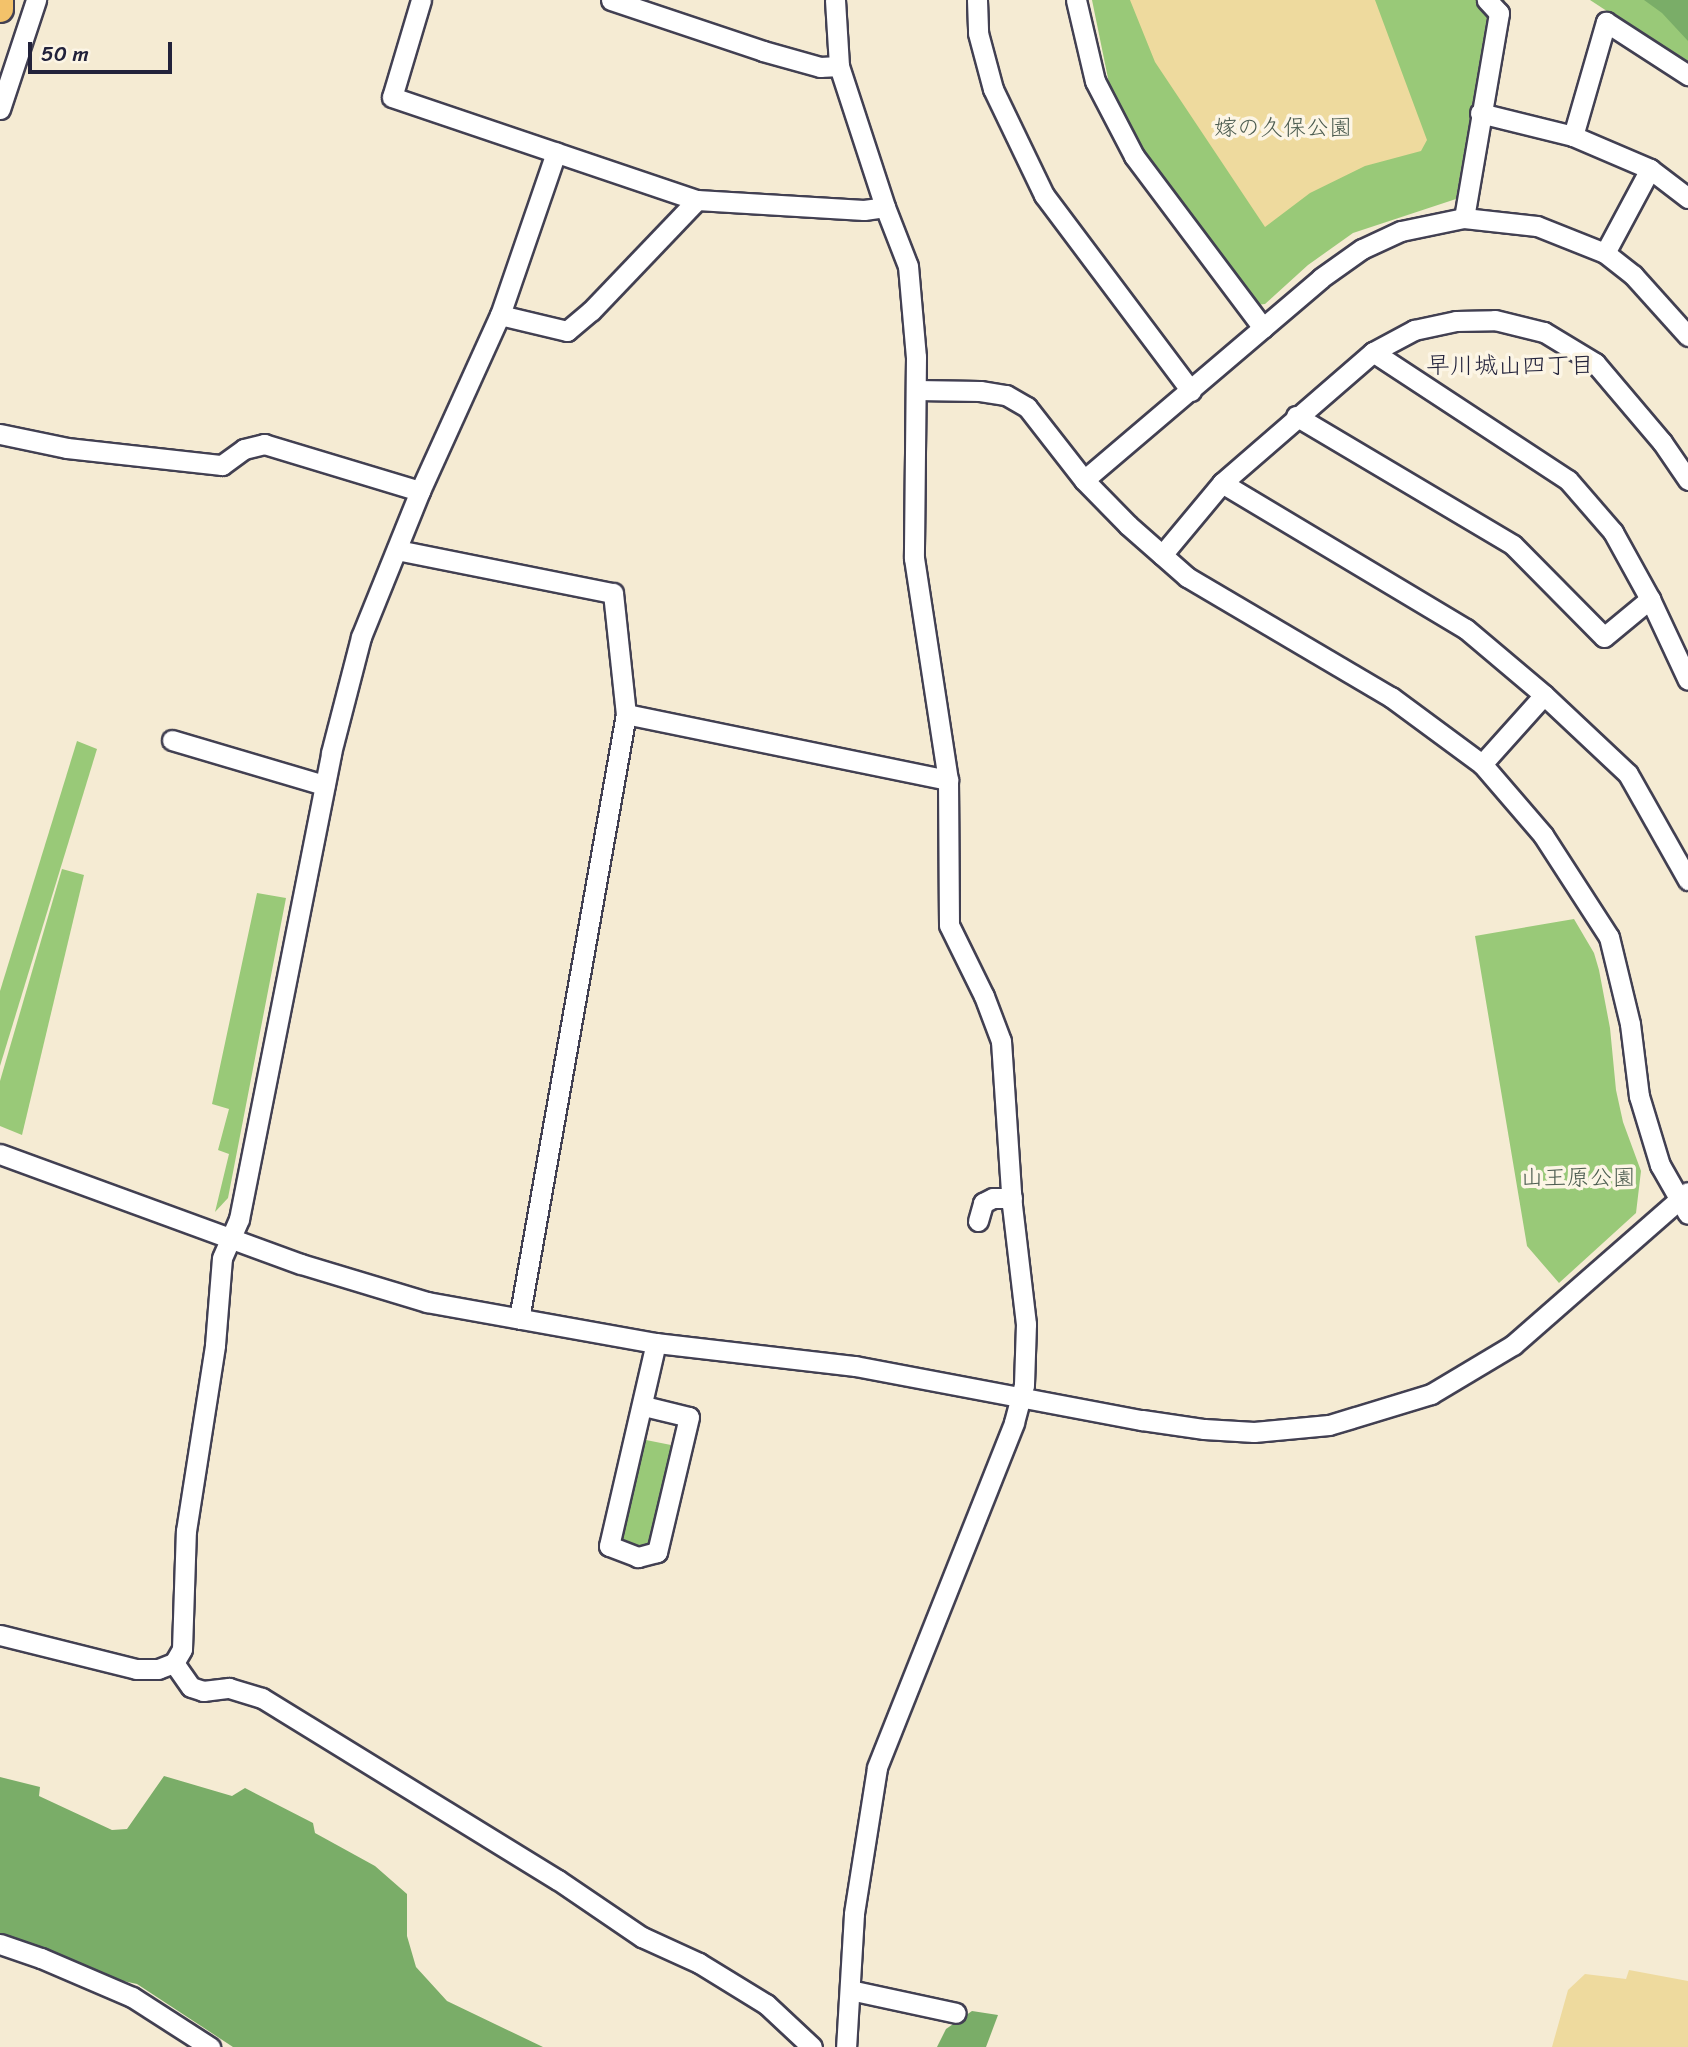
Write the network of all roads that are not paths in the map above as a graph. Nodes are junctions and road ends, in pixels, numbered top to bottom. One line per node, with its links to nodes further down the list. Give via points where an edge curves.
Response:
1 (0, 0): 9 (highway)
2 (36, 0): 12 (street)
3 (421, 0): 15 (street, via 392,97)
4 (611, 0): 10 (street, via 763,51 820,67)
5 (835, 0): 10 (street)
6 (977, 0): 27 (street, via 978,33 993,89 1044,195)
7 (1076, 0): 23 (street, via 1095,81 1134,156)
8 (1488, 0): 13 (street, via 1499,13)
9 (0, 9)
10 (839, 66): 19 (street)
11 (1688, 75): 14 (street, via 1606,22)
12 (0, 109)
13 (1480, 113): 14 (street); 20 (street)
14 (1573, 136): 16 (street)
15 (555, 152): 18 (street); 22 (street)
16 (1650, 169): 17 (street); 21 (street)
17 (1688, 198)
18 (697, 200): 19 (street, via 864,210); 22 (street, via 567,331)
19 (885, 207): 26 (street, via 908,266)
20 (1464, 218): 21 (street, via 1537,226); 23 (street, via 1401,231 1362,249)
21 (1605, 253): 24 (street, via 1633,275)
22 (500, 315): 33 (street)
23 (1263, 328): 27 (street)
24 (1688, 336)
25 (1374, 352): 28 (street); 31 (street, via 1414,330 1456,321 1495,320 1544,332 1595,363); 36 (street, via 1568,480 1613,532)
26 (916, 390): 30 (street, via 1006,394 1027,407); 42 (street, via 914,558)
27 (1191, 391): 30 (street)
28 (1296, 416): 32 (street); 36 (street, via 1513,545 1604,638)
29 (0, 434): 33 (street, via 67,449 222,465 244,449 264,444)
30 (1084, 480): 35 (street)
31 (1688, 480)
32 (1222, 483): 35 (street); 38 (street, via 1466,629)
33 (420, 491): 34 (street)
34 (397, 551): 39 (street, via 613,593); 43 (street, via 361,637)
35 (1162, 555): 41 (street, via 1186,577 1391,697)
36 (1650, 598): 37 (street)
37 (1688, 680)
38 (1544, 695): 41 (street); 44 (street, via 1628,774)
39 (626, 714): 42 (street); 50 (street)
40 (172, 740): 43 (street)
41 (1482, 764): 47 (street, via 1543,835 1609,937 1630,1024 1639,1096 1660,1165)
42 (948, 780): 46 (street, via 949,925 1001,1041)
43 (324, 785): 49 (street, via 239,1219)
44 (1688, 880)
45 (0, 1154): 49 (street)
46 (1012, 1198): 48 (street, via 983,1203); 52 (street, via 1026,1324)
47 (1685, 1202): 52 (street, via 1513,1345 1431,1394 1383,1411 1329,1425 1254,1432 1205,1429)
48 (978, 1221)
49 (230, 1240): 50 (street, via 366,1286); 55 (street, via 222,1258 215,1345 186,1531 182,1649)
50 (519, 1320): 51 (street)
51 (656, 1343): 52 (street, via 855,1366); 53 (street)
52 (1020, 1398): 57 (street, via 883,1749 854,1914)
53 (644, 1406): 53 (street, via 689,1417 656,1552 638,1557 609,1546)
54 (0, 1635): 55 (street, via 136,1669)
55 (174, 1663): 60 (street, via 191,1688 229,1688 262,1698 558,1880 642,1937 699,1963 765,2004)
56 (0, 1944): 59 (street, via 132,1997)
57 (850, 1990): 58 (street); 61 (street)
58 (956, 2013)
59 (210, 2047)
60 (812, 2047)
61 (846, 2047)

